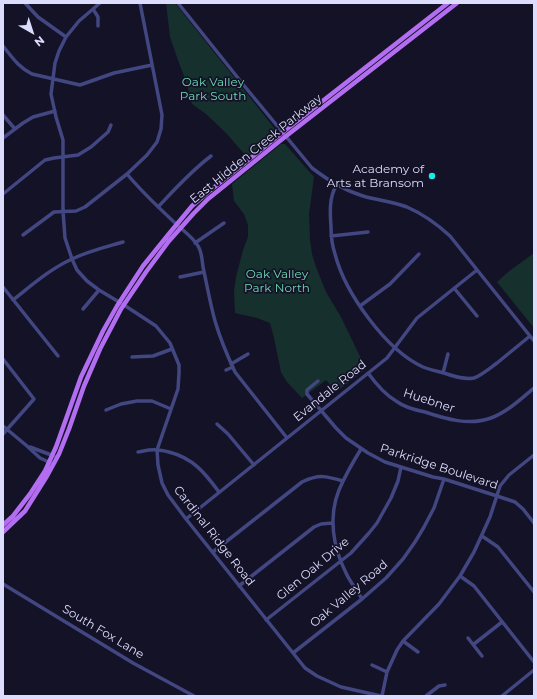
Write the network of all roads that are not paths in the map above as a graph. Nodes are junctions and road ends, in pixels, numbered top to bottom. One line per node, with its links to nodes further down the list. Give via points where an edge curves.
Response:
1 (100, 3): 7 (street, Cardinal Ridge Road)
2 (140, 3): 11 (street)
3 (178, 3): 17 (street)
4 (448, 3): 17 (main road, East Hidden Creek Parkway)
5 (457, 3): 18 (main road, East Hidden Creek Parkway)
6 (27, 4): 9 (street, via 38,17)
7 (93, 8): 8 (street, via 98,17); 9 (street, Cardinal Ridge Road)
8 (98, 26)
9 (66, 37): 12 (street, Cardinal Ridge Road, via 59,50)
10 (3, 46): 12 (street, via 26,71)
11 (152, 65): 12 (street, via 114,73 80,85); 22 (street, via 162,115 161,129 157,142)
12 (53, 79): 13 (street, Cardinal Ridge Road, via 51,94)
13 (55, 111): 16 (street, via 33,117); 21 (street, Cardinal Ridge Road, via 63,140)
14 (3, 115): 16 (street)
15 (111, 126): 21 (street, via 108,132 78,156)
16 (15, 129): 19 (street)
17 (283, 132): 18 (street); 29 (main road, East Hidden Creek Parkway, via 207,192 192,206)
18 (286, 136): 23 (street, via 312,168); 29 (main road, East Hidden Creek Parkway, via 208,199)
19 (3, 138)
20 (211, 156): 26 (street, via 179,184)
21 (63, 157): 25 (street, via 45,160); 27 (street, Cardinal Ridge Road)
22 (127, 174): 26 (street); 27 (street, via 85,207 76,211)
23 (336, 186): 32 (street, via 332,195); 37 (street, via 406,207 430,219 450,236)
24 (3, 187): 25 (street)
25 (5, 193)
26 (158, 207): 29 (street)
27 (63, 211): 31 (street, via 54,212); 36 (street, Cardinal Ridge Road, via 64,238)
28 (224, 223): 34 (street)
29 (178, 227): 34 (street); 44 (main road, East Hidden Creek Parkway, via 143,266)
30 (368, 232): 32 (street)
31 (24, 235)
32 (331, 236): 45 (street, via 342,274)
33 (123, 242): 36 (street)
34 (196, 243): 38 (street)
35 (419, 254): 45 (street, via 390,284)
36 (72, 259): 42 (street, Cardinal Ridge Road, via 78,270); 43 (street, via 42,277)
37 (477, 270): 41 (street, Evandale Road); 48 (street)
38 (204, 272): 39 (street); 57 (street, via 215,320)
39 (180, 277)
40 (3, 287): 43 (street)
41 (454, 288): 47 (street); 50 (street, Evandale Road, via 417,318)
42 (99, 290): 44 (street, Cardinal Ridge Road); 46 (street)
43 (13, 300): 54 (street)
44 (122, 303): 51 (street, Cardinal Ridge Road, via 156,326 170,343); 75 (main road, East Hidden Creek Parkway, via 103,331 81,377); 77 (main road, East Hidden Creek Parkway, via 84,386)
45 (360, 306): 50 (street)
46 (83, 309)
47 (477, 316)
48 (530, 336): 49 (street); 59 (street, via 474,378 463,378)
49 (534, 341)
50 (395, 347): 59 (street, via 424,367); 60 (street, Evandale Road, via 387,358)
51 (172, 350): 55 (street, via 153,356); 63 (street, Cardinal Ridge Road, via 179,365 179,372 178,389)
52 (248, 354): 57 (street)
53 (448, 354): 59 (street)
54 (58, 356)
55 (132, 357)
56 (3, 359): 68 (street, via 34,399)
57 (232, 365): 58 (street); 70 (street)
58 (226, 370)
59 (443, 372)
60 (368, 373): 62 (street, Huebner, via 381,390 396,402 442,418 463,421 491,418); 65 (street, Evandale Road)
61 (318, 381): 65 (street, Parkridge Boulevard, via 307,390 307,394)
62 (534, 388)
63 (171, 409): 64 (street, via 152,402 137,401); 73 (street, Cardinal Ridge Road)
64 (106, 410)
65 (321, 411): 70 (street, Evandale Road); 72 (street, Parkridge Boulevard)
66 (217, 424): 79 (street)
67 (3, 426): 68 (street)
68 (7, 430): 69 (street); 71 (street)
69 (3, 434)
70 (287, 438): 79 (street, Evandale Road)
71 (27, 446): 75 (street); 78 (street, via 40,458)
72 (361, 449): 80 (street, Parkridge Boulevard, via 385,462); 82 (street)
73 (157, 450): 74 (street); 83 (street, via 174,453 191,462 205,474); 85 (street, Cardinal Ridge Road, via 162,483)
74 (138, 452)
75 (52, 455): 77 (street); 78 (main road, East Hidden Creek Parkway)
76 (534, 455): 84 (street, via 508,475)
77 (57, 457): 78 (main road, East Hidden Creek Parkway)
78 (51, 463): 88 (main road, East Hidden Creek Parkway, via 13,516); 89 (main road, East Hidden Creek Parkway, via 48,476 25,511)
79 (254, 466): 83 (street, Evandale Road)
80 (401, 467): 81 (street, Parkridge Boulevard); 92 (street, Glen Oak Drive, via 391,498 377,523)
81 (444, 479): 84 (street, Parkridge Boulevard); 97 (street, Oak Valley Road, via 434,508 415,542 386,578)
82 (343, 481): 86 (street); 91 (street, via 321,476 302,482)
83 (219, 492): 85 (street, Evandale Road)
84 (497, 496): 87 (street, Parkridge Boulevard, via 514,502); 90 (street)
85 (186, 519): 91 (street, Cardinal Ridge Road)
86 (332, 523): 92 (street, via 335,545); 95 (street, via 314,527)
87 (534, 523)
88 (3, 525)
89 (3, 532)
90 (482, 536): 93 (street); 96 (street, via 498,547)
91 (213, 552): 95 (street, Cardinal Ridge Road)
92 (341, 561): 97 (street); 98 (street, Glen Oak Drive)
93 (460, 576): 99 (street, via 474,586); 101 (street, via 439,604)
94 (3, 584): 111 (street, South Fox Lane, via 126,659)
95 (239, 586): 98 (street, Cardinal Ridge Road)
96 (534, 592)
97 (362, 599): 104 (street, Oak Valley Road)
98 (266, 620): 104 (street, Cardinal Ridge Road)
99 (502, 622): 102 (street); 106 (street)
100 (468, 638): 102 (street)
101 (403, 641): 103 (street); 109 (street)
102 (474, 644): 105 (street)
103 (418, 652)
104 (293, 653): 112 (street, Cardinal Ridge Road, via 305,668 317,676 341,687)
105 (482, 656)
106 (534, 662)
107 (372, 665): 109 (street)
108 (534, 670): 114 (street)
109 (387, 672): 112 (street)
110 (445, 685): 113 (street, via 439,686)
111 (194, 696)
112 (381, 696)
113 (426, 696)
114 (502, 696)

